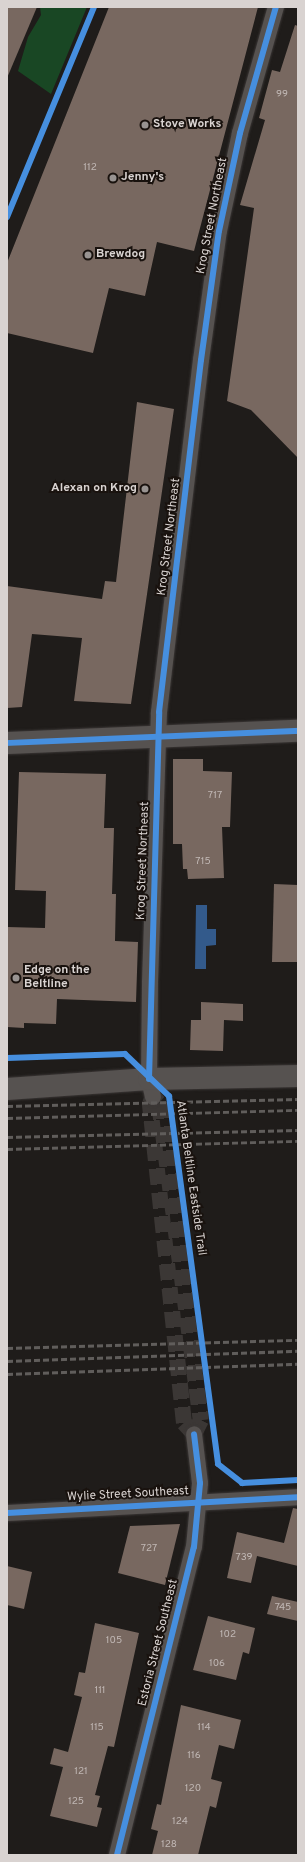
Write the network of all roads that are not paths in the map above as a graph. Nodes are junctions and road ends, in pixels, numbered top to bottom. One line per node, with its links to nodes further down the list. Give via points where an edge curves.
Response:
1 (276, 7): 3 (street, Krog Street Northeast, via 240,133 217,245 160,704)
2 (298, 731): 3 (main road)
3 (159, 736): 4 (main road); 6 (street, Krog Street Northeast)
4 (7, 743)
5 (298, 1076): 6 (main road)
6 (151, 1088): 7 (main road)
7 (7, 1089)
8 (194, 1434): 10 (street, Estoria Street Southeast)
9 (298, 1498): 10 (street, Wylie Street Southeast)
10 (199, 1503): 11 (street, Wylie Street Southeast); 12 (street, Estoria Street Southeast, via 194,1546)
11 (7, 1513)
12 (117, 1855)

